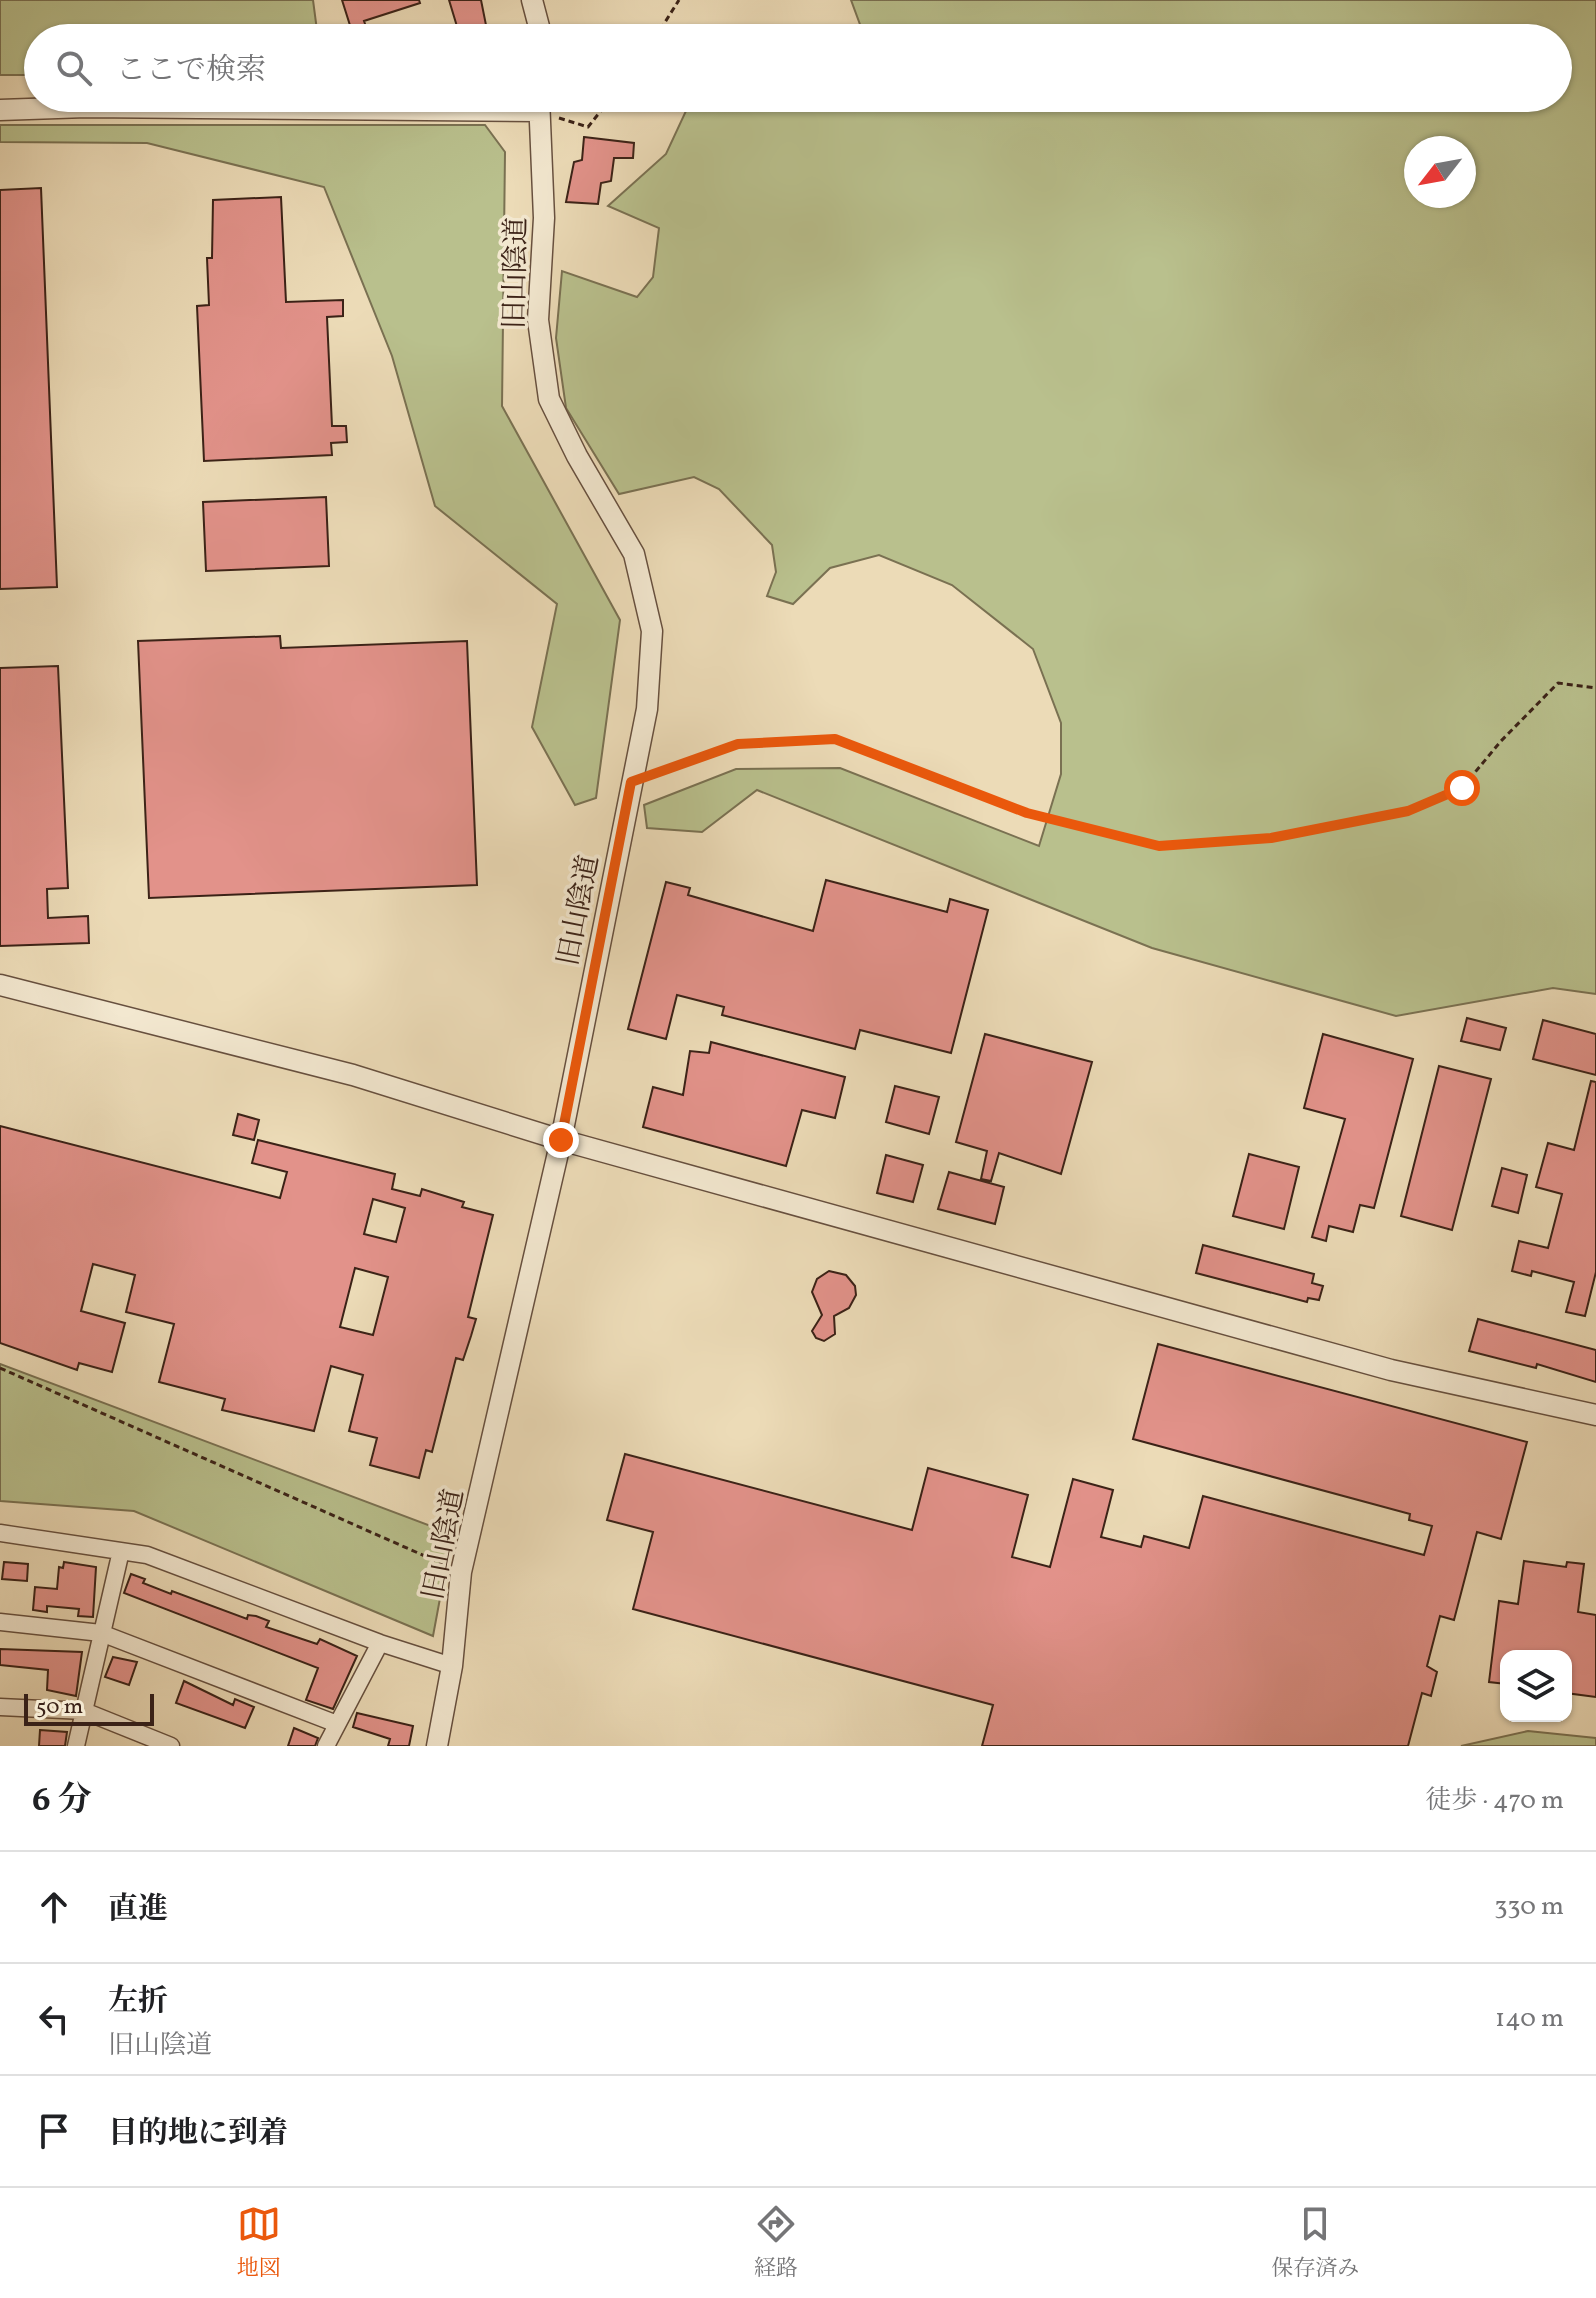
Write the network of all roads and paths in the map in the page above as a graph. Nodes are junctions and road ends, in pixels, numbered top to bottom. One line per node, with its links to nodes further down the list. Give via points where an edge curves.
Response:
1 (532, 0): 3 (street)
2 (679, 0): 4 (path)
3 (538, 24)
4 (664, 24)
5 (24, 109): 6 (street)
6 (0, 110)
7 (538, 112): 11 (street, 旧山陰道, via 544,218 538,320 549,399 634,554 652,631 647,709)
8 (554, 112): 9 (path, via 588,127)
9 (600, 112)
10 (1596, 688): 11 (path, via 1558,683 1462,788 1408,811 1271,838 1159,846 1027,813 835,739 738,744)
11 (631, 782): 13 (street, 旧山陰道)
12 (0, 985): 13 (street, via 353,1075)
13 (561, 1140): 15 (street, via 1391,1370); 18 (street, 旧山陰道)
14 (0, 1368): 18 (path)
15 (1596, 1415)
16 (0, 1533): 17 (street)
17 (121, 1551): 20 (street); 21 (street, via 147,1555)
18 (461, 1572): 22 (street, 旧山陰道)
19 (0, 1622): 20 (street)
20 (101, 1633): 24 (street); 25 (street)
21 (380, 1643): 22 (street); 25 (street)
22 (452, 1666): 29 (street, 旧山陰道)
23 (0, 1707): 24 (street)
24 (84, 1711): 26 (street); 27 (street)
25 (337, 1724): 28 (street)
26 (76, 1746)
27 (171, 1746)
28 (326, 1746)
29 (437, 1746)

